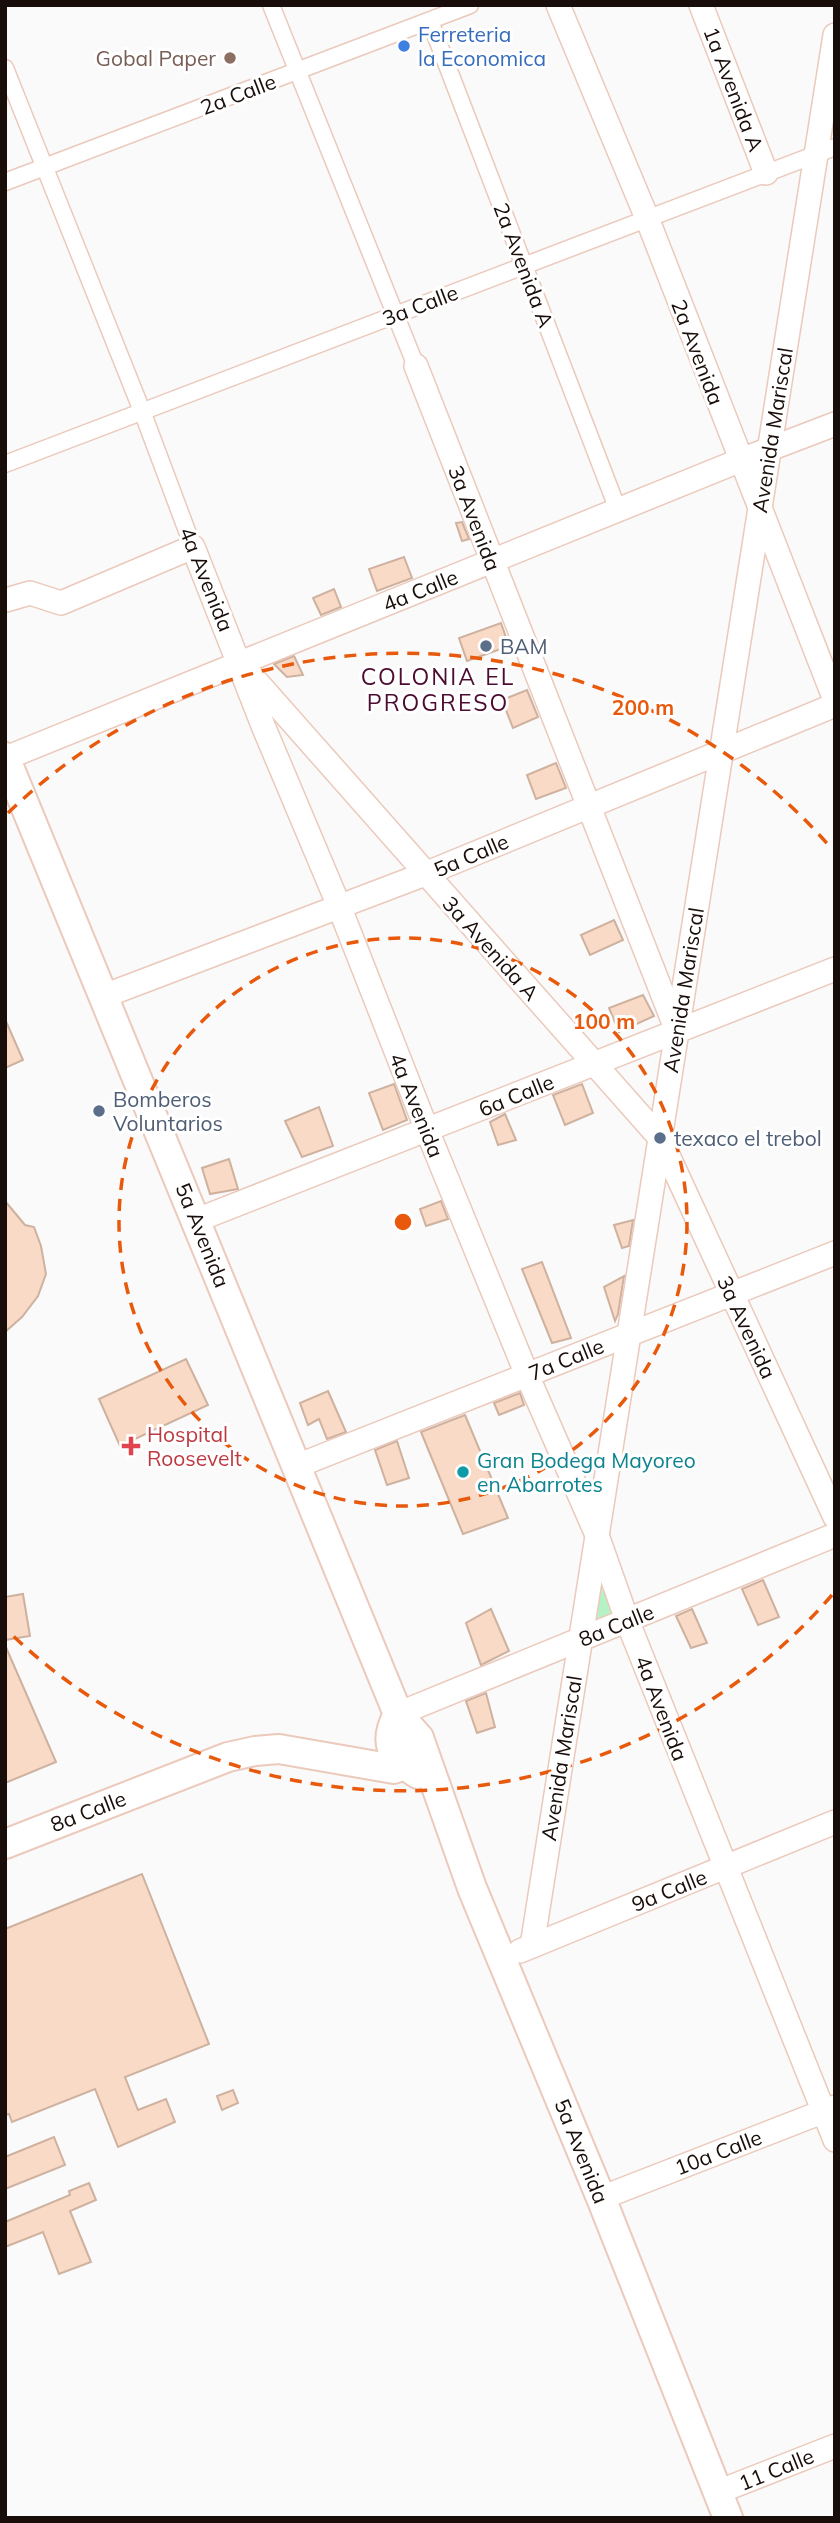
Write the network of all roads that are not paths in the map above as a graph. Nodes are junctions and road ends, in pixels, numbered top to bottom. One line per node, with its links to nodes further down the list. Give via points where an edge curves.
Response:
1 (271, 5): 8 (street, 3a Avenida)
2 (470, 5): 5 (street, 2a Calle)
3 (558, 5): 13 (street, 2a Avenida)
4 (701, 5): 11 (street, 1a Avenida A)
5 (430, 21): 8 (street, 2a Calle); 14 (street, 2a Avenida A)
6 (835, 35): 9 (street, Avenida Mariscal)
7 (5, 68): 10 (street, 4a Avenida)
8 (298, 71): 10 (street, 2a Calle); 15 (street, 3a Avenida)
9 (825, 150): 11 (street, 3a Calle); 19 (street, Avenida Mariscal)
10 (45, 167): 12 (street, 2a Calle); 17 (street, 4a Avenida)
11 (766, 173): 13 (street, 3a Calle)
12 (5, 182)
13 (647, 218): 14 (street, 3a Calle); 20 (street, 2a Avenida)
14 (524, 265): 15 (street, 3a Calle); 22 (street, 2a Avenida A)
15 (396, 314): 16 (street, 3a Avenida); 17 (street, 3a Calle)
16 (416, 366): 25 (street, 3a Avenida)
17 (142, 411): 21 (street, 3a Calle); 24 (street, 4a Avenida)
18 (835, 424): 19 (street, 4a Calle)
19 (769, 449): 20 (street, 4a Calle); 23 (street, Avenida Mariscal)
20 (741, 460): 22 (street, 4a Calle); 23 (street, 2a Avenida)
21 (5, 464)
22 (618, 510): 25 (street, 4a Calle)
23 (759, 510): 28 (street, 2a Avenida); 30 (street, Avenida Mariscal)
24 (193, 547): 26 (street, via 61,603 30,593); 27 (street, 4a Avenida)
25 (492, 561): 27 (street, 4a Calle); 32 (street, 3a Avenida)
26 (6, 600)
27 (240, 663): 31 (street, 4a Calle); 33 (street, 3a Avenida A); 34 (street, 4a Avenida)
28 (835, 700)
29 (835, 705): 30 (street, 5a Calle)
30 (721, 753): 32 (street, 5a Calle); 37 (street, Avenida Mariscal)
31 (5, 758): 36 (street, 5a Avenida)
32 (587, 806): 33 (street, 5a Calle); 37 (street, 3a Avenida)
33 (425, 874): 34 (street, 5a Calle); 38 (street, 3a Avenida A)
34 (339, 906): 36 (street, 5a Calle); 39 (street, 4a Avenida)
35 (835, 969): 37 (street, 6a Calle)
36 (104, 996): 41 (street, 5a Avenida)
37 (677, 1031): 38 (street, 6a Calle); 40 (street, Avenida Mariscal)
38 (594, 1064): 39 (street, 6a Calle); 40 (street, 3a Avenida A)
39 (427, 1130): 41 (street, 6a Calle); 45 (street, 4a Avenida)
40 (660, 1138): 43 (street, 3a Avenida); 44 (street, Avenida Mariscal)
41 (197, 1220): 46 (street, 5a Avenida)
42 (835, 1253): 43 (street, 7a Calle)
43 (732, 1294): 44 (street, 7a Calle); 47 (street, 3a Avenida)
44 (630, 1334): 45 (street, 7a Calle); 48 (street, Avenida Mariscal)
45 (527, 1375): 46 (street, 7a Calle); 48 (street, 4a Avenida)
46 (297, 1466): 52 (street, 5a Avenida)
47 (835, 1517)
48 (597, 1535): 50 (street, 4a Avenida); 51 (street, Avenida Mariscal)
49 (835, 1535): 50 (street, 8a Calle)
50 (627, 1620): 51 (street, 8a Calle); 59 (street, 4a Avenida)
51 (580, 1640): 52 (street, 8a Calle); 60 (street, Avenida Mariscal)
52 (394, 1725): 53 (street, 5a Avenida); 54 (street, 8a Calle, via 368,1752); 55 (street, 5a Avenida, via 393,1754)
53 (419, 1738): 55 (street); 56 (street, 5a Avenida)
54 (334, 1757): 55 (street, 8a Calle, via 381,1769); 58 (street, 8a Calle, via 279,1749 228,1757)
55 (403, 1765): 56 (street)
56 (435, 1785): 61 (street, 5a Avenida)
57 (835, 1822): 59 (street, 9a Calle)
58 (5, 1844)
59 (725, 1867): 60 (street, 9a Calle); 62 (street, 4a Avenida)
60 (531, 1946): 61 (street, 9a Calle)
61 (503, 1959): 64 (street, 5a Avenida)
62 (829, 2109): 63 (street, 4a Avenida); 64 (street, 10a Calle)
63 (835, 2140)
64 (601, 2198): 66 (street, 5a Avenida)
65 (835, 2446): 66 (street, 11 Calle)
66 (723, 2505)

